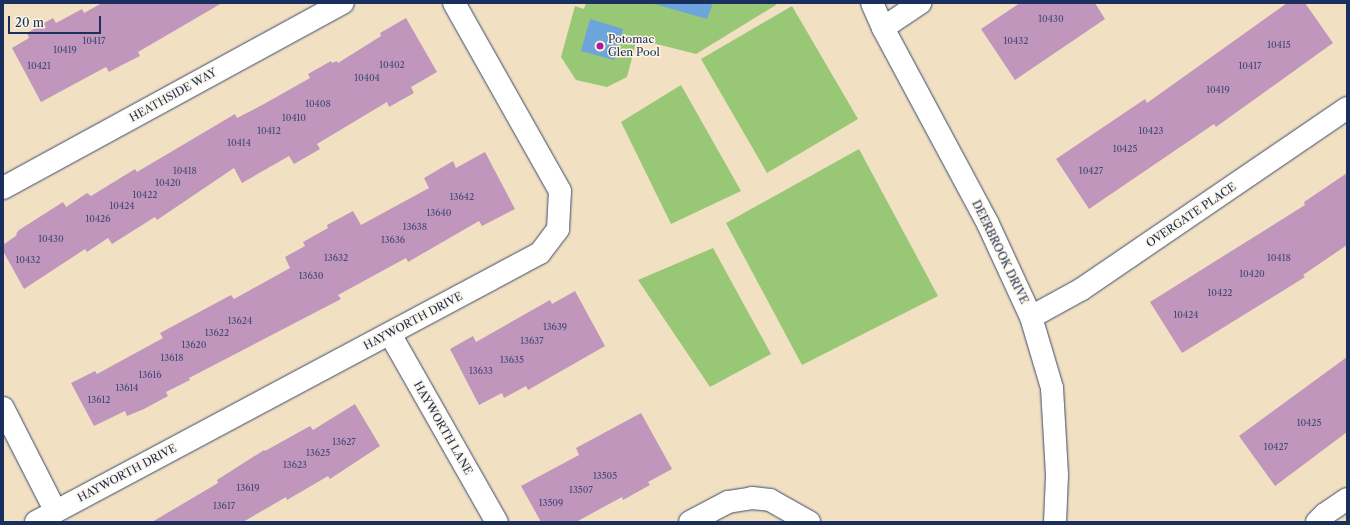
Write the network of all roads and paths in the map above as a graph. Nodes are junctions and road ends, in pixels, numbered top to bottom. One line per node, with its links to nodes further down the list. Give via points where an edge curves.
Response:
1 (454, 3): 9 (street, HAYWORTH DRIVE, via 560,191 558,229 540,253)
2 (872, 3): 5 (street, DEERBROOK DRIVE)
3 (920, 3): 5 (street)
4 (339, 4): 7 (street, HEATHSIDE WAY)
5 (883, 28): 8 (street, DEERBROOK DRIVE, via 988,224)
6 (1347, 108): 8 (street, OVERGATE PLACE, via 1082,289)
7 (3, 188)
8 (1031, 317): 17 (street, DEERBROOK DRIVE, via 1052,388 1057,475)
9 (390, 334): 12 (street, HAYWORTH DRIVE); 14 (street, HAYWORTH LANE)
10 (3, 408): 12 (street)
11 (1347, 499): 18 (street)
12 (56, 510): 13 (street, HAYWORTH DRIVE)
13 (36, 522)
14 (497, 522)
15 (690, 522): 16 (street, via 728,502 752,498 770,500)
16 (809, 522)
17 (1055, 522)
18 (1317, 522)

